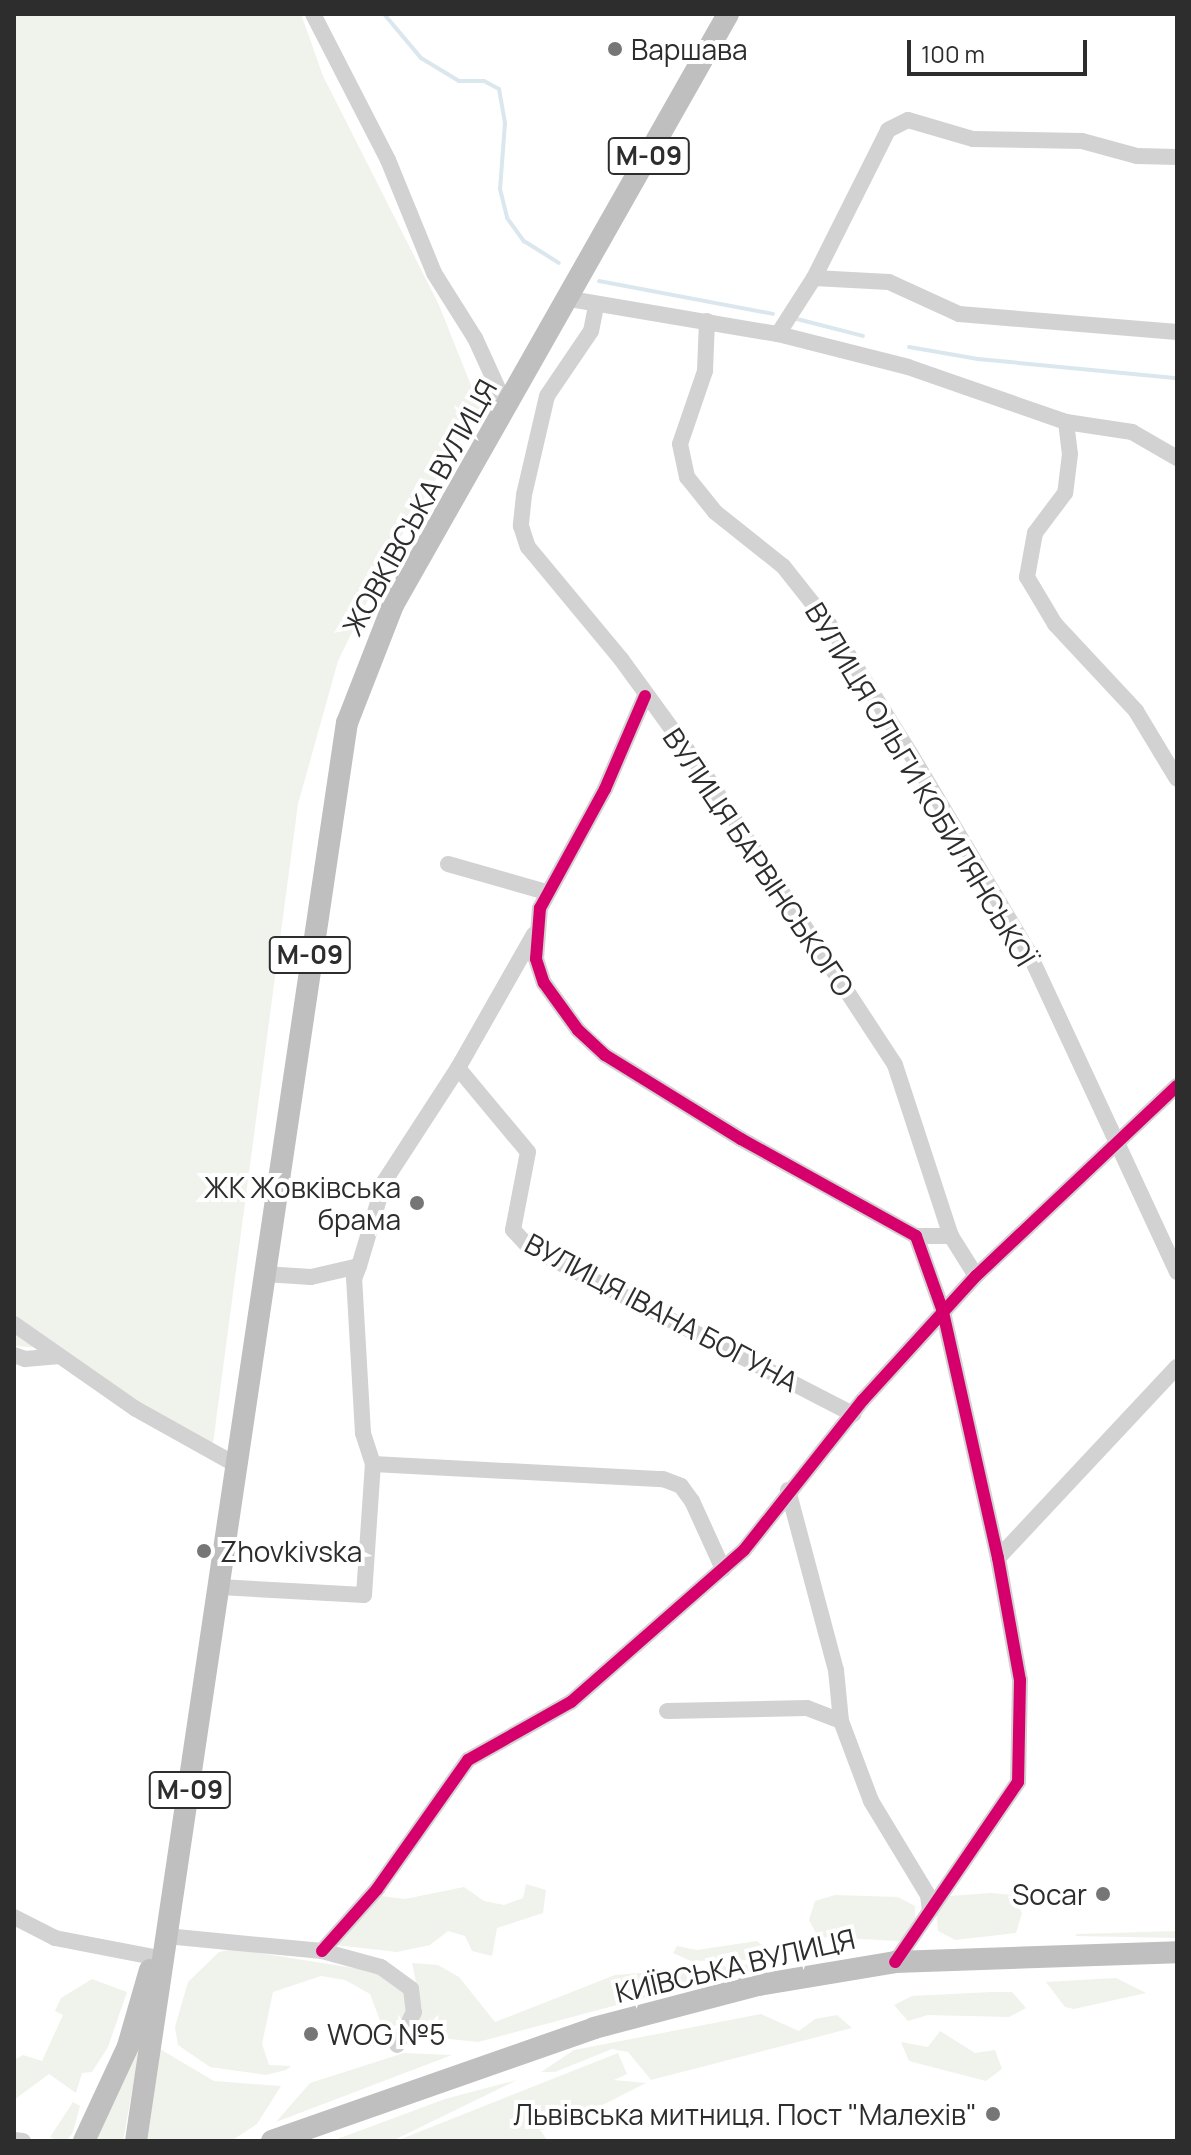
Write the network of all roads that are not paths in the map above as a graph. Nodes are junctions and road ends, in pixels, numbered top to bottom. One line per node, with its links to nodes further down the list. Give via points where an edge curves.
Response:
1 (313, 14): 10 (street, via 388,160 434,273 475,338)
2 (728, 14): 5 (highway, М-09)
3 (1177, 157): 4 (street, via 1137,156 1082,141 973,139 908,120 888,130)
4 (814, 278): 8 (street, via 889,282 959,314); 9 (street)
5 (570, 299): 6 (street); 10 (highway, ЖОВКІВСЬКА ВУЛИЦЯ / М-09)
6 (596, 306): 7 (street); 13 (street, ВУЛИЦЯ БАРВІНСЬКОГО, via 591,331 547,396 521,526 537,565 621,659)
7 (707, 321): 9 (street); 20 (street, ВУЛИЦЯ ОЛЬГИ КОБИЛЯНСЬКОЇ, via 705,371 680,444 687,477 715,512 783,566 829,624 1028,951)
8 (1177, 332)
9 (778, 334): 11 (street, via 908,367)
10 (506, 406): 25 (highway, ЖОВКІВСЬКА ВУЛИЦЯ / М-09, via 393,605 347,723)
11 (1066, 422): 12 (street, via 1132,432); 14 (street, via 1070,454 1065,493 1035,533 1027,577 1055,624 1136,711)
12 (1177, 458)
13 (645, 696): 16 (street, via 605,789); 22 (street, ВУЛИЦЯ БАРВІНСЬКОГО, via 706,776 895,1065)
14 (1177, 779)
15 (448, 864): 16 (street)
16 (546, 892): 17 (street)
17 (534, 933): 18 (street); 21 (street, via 544,983 578,1030 605,1055 741,1139)
18 (458, 1068): 23 (street, via 384,1182); 32 (street, ВУЛИЦЯ ІВАНА БОГУНА, via 528,1152 513,1230 529,1247)
19 (1177, 1086): 20 (street)
20 (1114, 1143): 24 (street, ВУЛИЦЯ ОЛЬГИ КОБИЛЯНСЬКОЇ); 26 (street)
21 (916, 1236): 22 (street); 27 (street)
22 (951, 1236): 26 (street, ВУЛИЦЯ БАРВІНСЬКОГО)
23 (359, 1266): 25 (street, via 311,1277); 33 (street, via 354,1279 363,1433)
24 (1177, 1272)
25 (264, 1274): 34 (highway, ЖОВКІВСЬКА ВУЛИЦЯ / М-09)
26 (976, 1276): 27 (street)
27 (943, 1312): 32 (street); 36 (street)
28 (14, 1324): 30 (street)
29 (14, 1355): 30 (street)
30 (57, 1356): 34 (street, via 136,1409)
31 (1177, 1367): 36 (street)
32 (853, 1414): 35 (street)
33 (373, 1464): 37 (street, via 663,1479 681,1486 692,1501); 38 (street, via 364,1595)
34 (236, 1465): 38 (highway, ЖОВКІВСЬКА ВУЛИЦЯ / М-09)
35 (788, 1490): 37 (street, via 744,1550); 40 (street, via 836,1670)
36 (998, 1558): 41 (street, via 1020,1680 1018,1782)
37 (723, 1569): 44 (street, via 571,1702 495,1740 451,1780 377,1889)
38 (219, 1587): 43 (highway, М-09)
39 (667, 1711): 40 (street, via 807,1708)
40 (841, 1721): 41 (street, via 871,1801 928,1895)
41 (930, 1911): 47 (street)
42 (14, 1917): 46 (street, via 55,1938)
43 (166, 1936): 44 (street); 46 (highway, М-09); 52 (highway, М-09)
44 (322, 1951): 48 (street, via 381,1967 411,1989 414,2012)
45 (1177, 1952): 47 (highway, КИЇВСЬКА ВУЛИЦЯ)
46 (154, 1957): 51 (highway, М-09, via 128,2046)
47 (895, 1962): 53 (highway, КИЇВСЬКА ВУЛИЦЯ, via 742,1988 594,2028)
48 (397, 2045)
49 (14, 2140): 50 (street)
50 (23, 2141)
51 (84, 2141)
52 (136, 2141)
53 (272, 2141)

